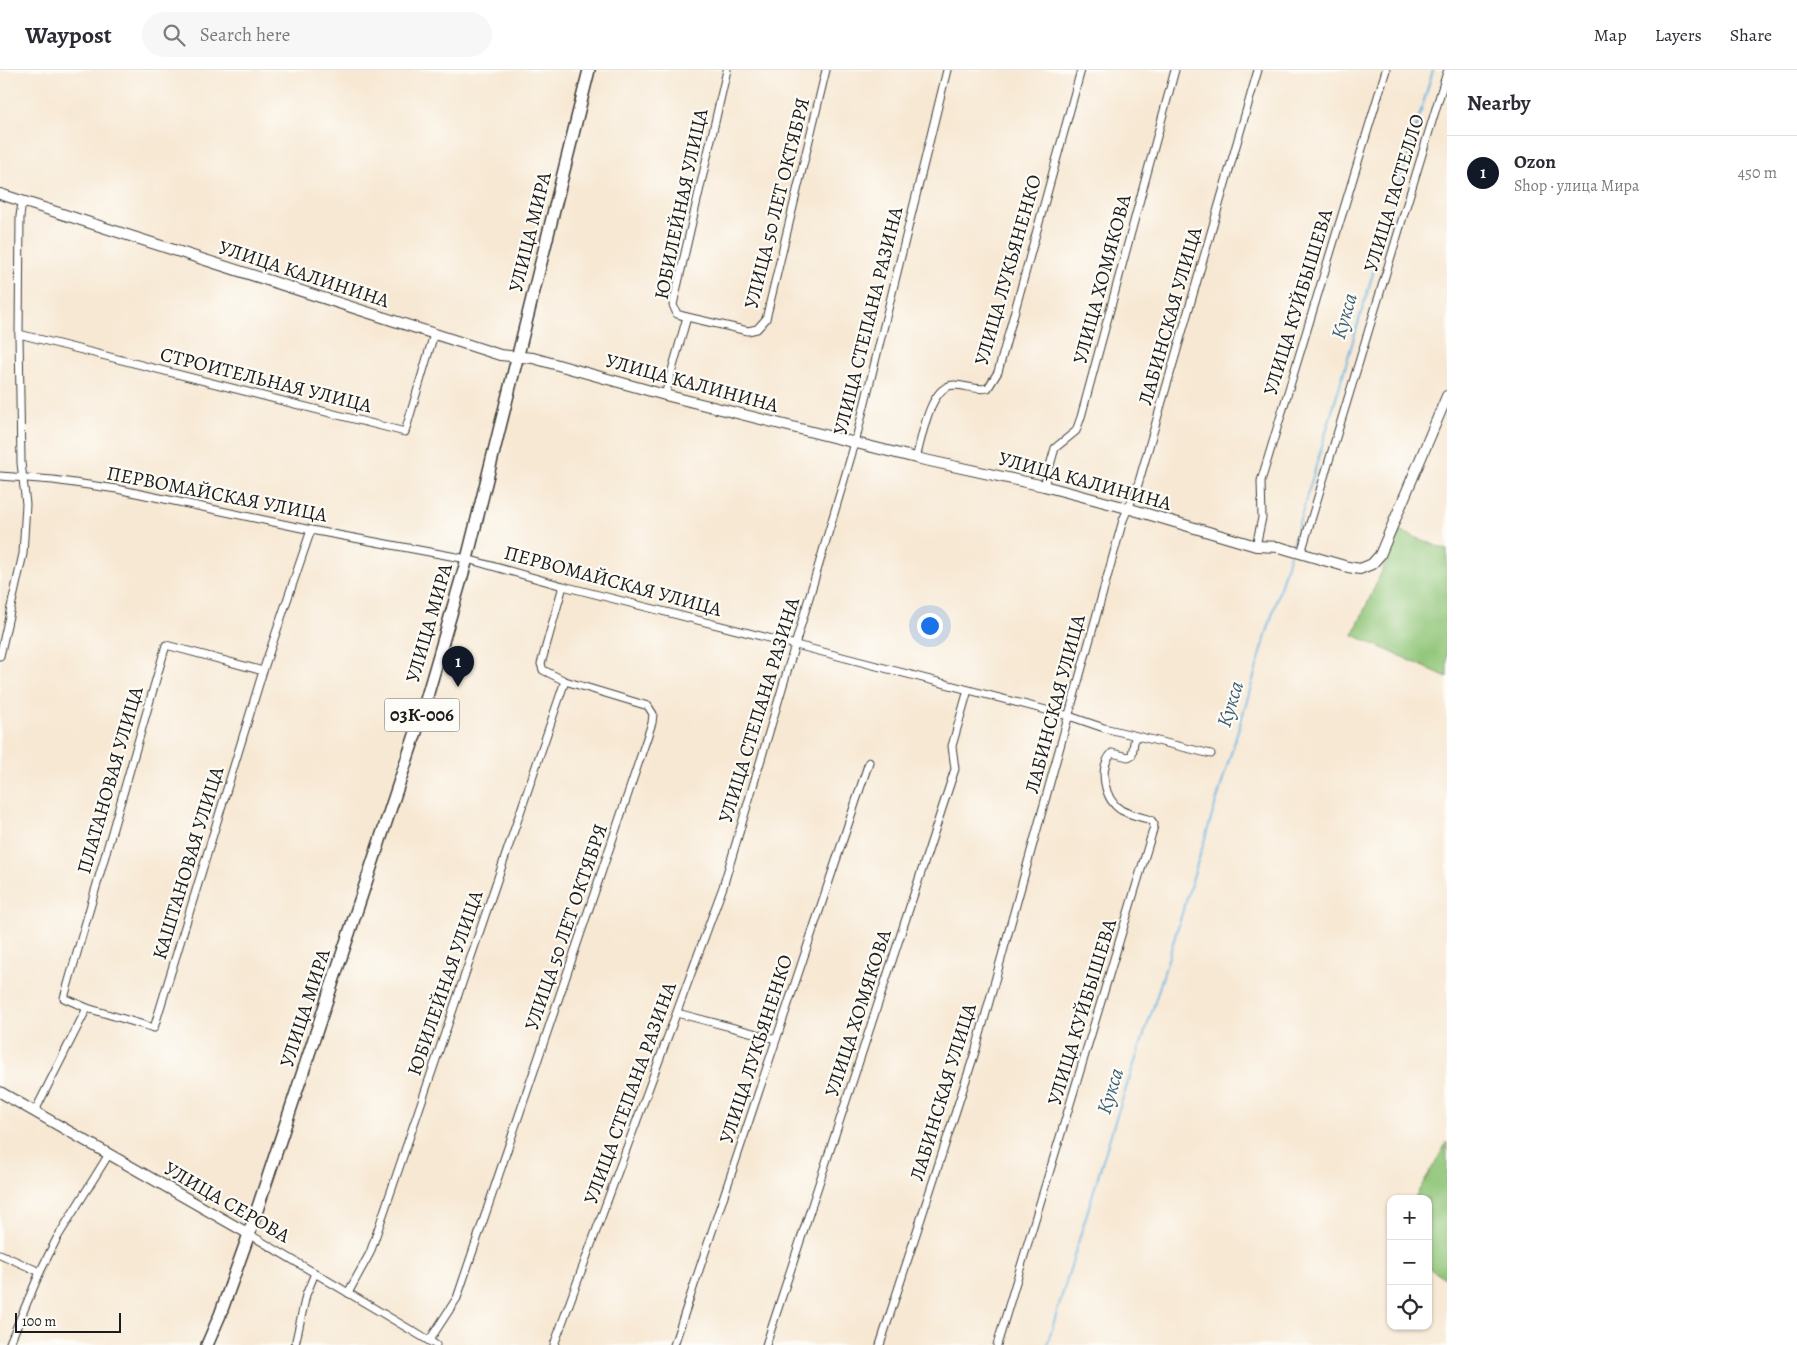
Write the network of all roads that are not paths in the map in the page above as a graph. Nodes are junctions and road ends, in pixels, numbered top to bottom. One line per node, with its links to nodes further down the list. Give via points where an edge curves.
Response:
1 (589, 70): 15 (main road, УЛИЦА МИРА / 03К-006)
2 (727, 70): 12 (street, ЮБИЛЕЙНАЯ УЛИЦА, via 673,306 677,314)
3 (826, 70): 12 (street, УЛИЦА 50 ЛЕТ ОКТЯБРЯ, via 766,319 757,329 748,330)
4 (946, 70): 18 (street, УЛИЦА СТЕПАНА РАЗИНА)
5 (1081, 70): 19 (street, УЛИЦА ЛУКЬЯНЕНКО, via 998,372 988,388 980,390 952,385 941,390 932,402)
6 (1175, 70): 22 (street, УЛИЦА ХОМЯКОВА, via 1081,416 1076,431 1055,448)
7 (1258, 70): 23 (street, ЛАБИНСКАЯ УЛИЦА, via 1137,488)
8 (1386, 70): 25 (street, УЛИЦА КУЙБЫШЕВА, via 1261,481 1262,518)
9 (1447, 72): 26 (street, УЛИЦА ГАСТЕЛЛО)
10 (0, 194): 11 (street, УЛИЦА КАЛИНИНА)
11 (22, 203): 13 (street); 14 (street, УЛИЦА КАЛИНИНА)
12 (687, 317): 16 (street, ЮБИЛЕЙНАЯ УЛИЦА)
13 (19, 334): 14 (street, СТРОИТЕЛЬНАЯ УЛИЦА, via 405,432); 21 (street)
14 (434, 334): 15 (street, УЛИЦА КАЛИНИНА, via 500,355)
15 (518, 357): 16 (street, УЛИЦА КАЛИНИНА, via 533,358); 27 (main road, УЛИЦА МИРА / 03К-006)
16 (664, 396): 18 (street, УЛИЦА КАЛИНИНА)
17 (1447, 396): 26 (street, УЛИЦА КАЛИНИНА, via 1380,555 1372,564 1348,568)
18 (855, 443): 19 (street, УЛИЦА КАЛИНИНА); 29 (street, УЛИЦА СТЕПАНА РАЗИНА)
19 (916, 458): 22 (street, УЛИЦА КАЛИНИНА)
20 (0, 476): 21 (street, ПЕРВОМАЙСКАЯ УЛИЦА)
21 (23, 477): 24 (street, ПЕРВОМАЙСКАЯ УЛИЦА, via 117,489); 30 (street, via 26,504 23,554)
22 (1044, 486): 23 (street, УЛИЦА КАЛИНИНА)
23 (1127, 508): 25 (street, УЛИЦА КАЛИНИНА); 34 (street, ЛАБИНСКАЯ УЛИЦА)
24 (311, 530): 27 (street, ПЕРВОМАЙСКАЯ УЛИЦА); 31 (street, КАШТАНОВАЯ УЛИЦА)
25 (1256, 546): 26 (street, УЛИЦА КАЛИНИНА, via 1279,547)
26 (1298, 553)
27 (467, 559): 28 (street, ПЕРВОМАЙСКАЯ УЛИЦА); 44 (main road, УЛИЦА МИРА / 03К-006, via 421,717)
28 (563, 586): 29 (street, ПЕРВОМАЙСКАЯ УЛИЦА); 32 (street, УЛИЦА 50 ЛЕТ ОКТЯБРЯ, via 541,664 543,670)
29 (796, 644): 33 (street, ПЕРВОМАЙСКАЯ УЛИЦА); 39 (street, УЛИЦА СТЕПАНА РАЗИНА, via 723,887)
30 (0, 656)
31 (263, 671): 38 (street, КАШТАНОВАЯ УЛИЦА, via 154,1028); 38 (street, ПЛАТАНОВАЯ УЛИЦА, via 166,645 64,998)
32 (565, 680): 48 (street, ЮБИЛЕЙНАЯ УЛИЦА, via 370,1253); 49 (street, УЛИЦА 50 ЛЕТ ОКТЯБРЯ, via 648,706 653,714 652,723 457,1298)
33 (968, 690): 34 (street, ПЕРВОМАЙСКАЯ УЛИЦА); 56 (street, УЛИЦА ХОМЯКОВА, via 952,746 955,769)
34 (1069, 716): 35 (street, ПЕРВОМАЙСКАЯ УЛИЦА); 57 (street, ЛАБИНСКАЯ УЛИЦА, via 976,1049)
35 (1135, 736): 36 (street, ПЕРВОМАЙСКАЯ УЛИЦА); 58 (street, УЛИЦА КУЙБЫШЕВА, via 1132,755 1112,753 1108,757 1104,779 1111,800 1122,810 1151,820 1154,830)
36 (1210, 754)
37 (869, 762): 40 (street, УЛИЦА ЛУКЬЯНЕНКО)
38 (87, 1008): 42 (street)
39 (677, 1013): 40 (street); 54 (street, УЛИЦА СТЕПАНА РАЗИНА)
40 (776, 1039): 55 (street, УЛИЦА ЛУКЬЯНЕНКО)
41 (0, 1092): 42 (street, УЛИЦА СЕРОВА)
42 (34, 1112): 43 (street, УЛИЦА СЕРОВА)
43 (109, 1154): 44 (street, УЛИЦА СЕРОВА); 46 (street)
44 (249, 1234): 47 (street, УЛИЦА СЕРОВА); 51 (main road, УЛИЦА МИРА / 03К-006)
45 (0, 1254): 46 (street)
46 (40, 1272): 50 (street)
47 (315, 1273): 48 (street, УЛИЦА СЕРОВА); 52 (street, via 306,1294)
48 (348, 1292): 49 (street, УЛИЦА СЕРОВА)
49 (429, 1341): 53 (street, УЛИЦА СЕРОВА)
50 (9, 1345)
51 (207, 1345)
52 (295, 1345)
53 (436, 1345)
54 (554, 1345)
55 (674, 1345)
56 (766, 1345)
57 (880, 1345)
58 (997, 1345)

